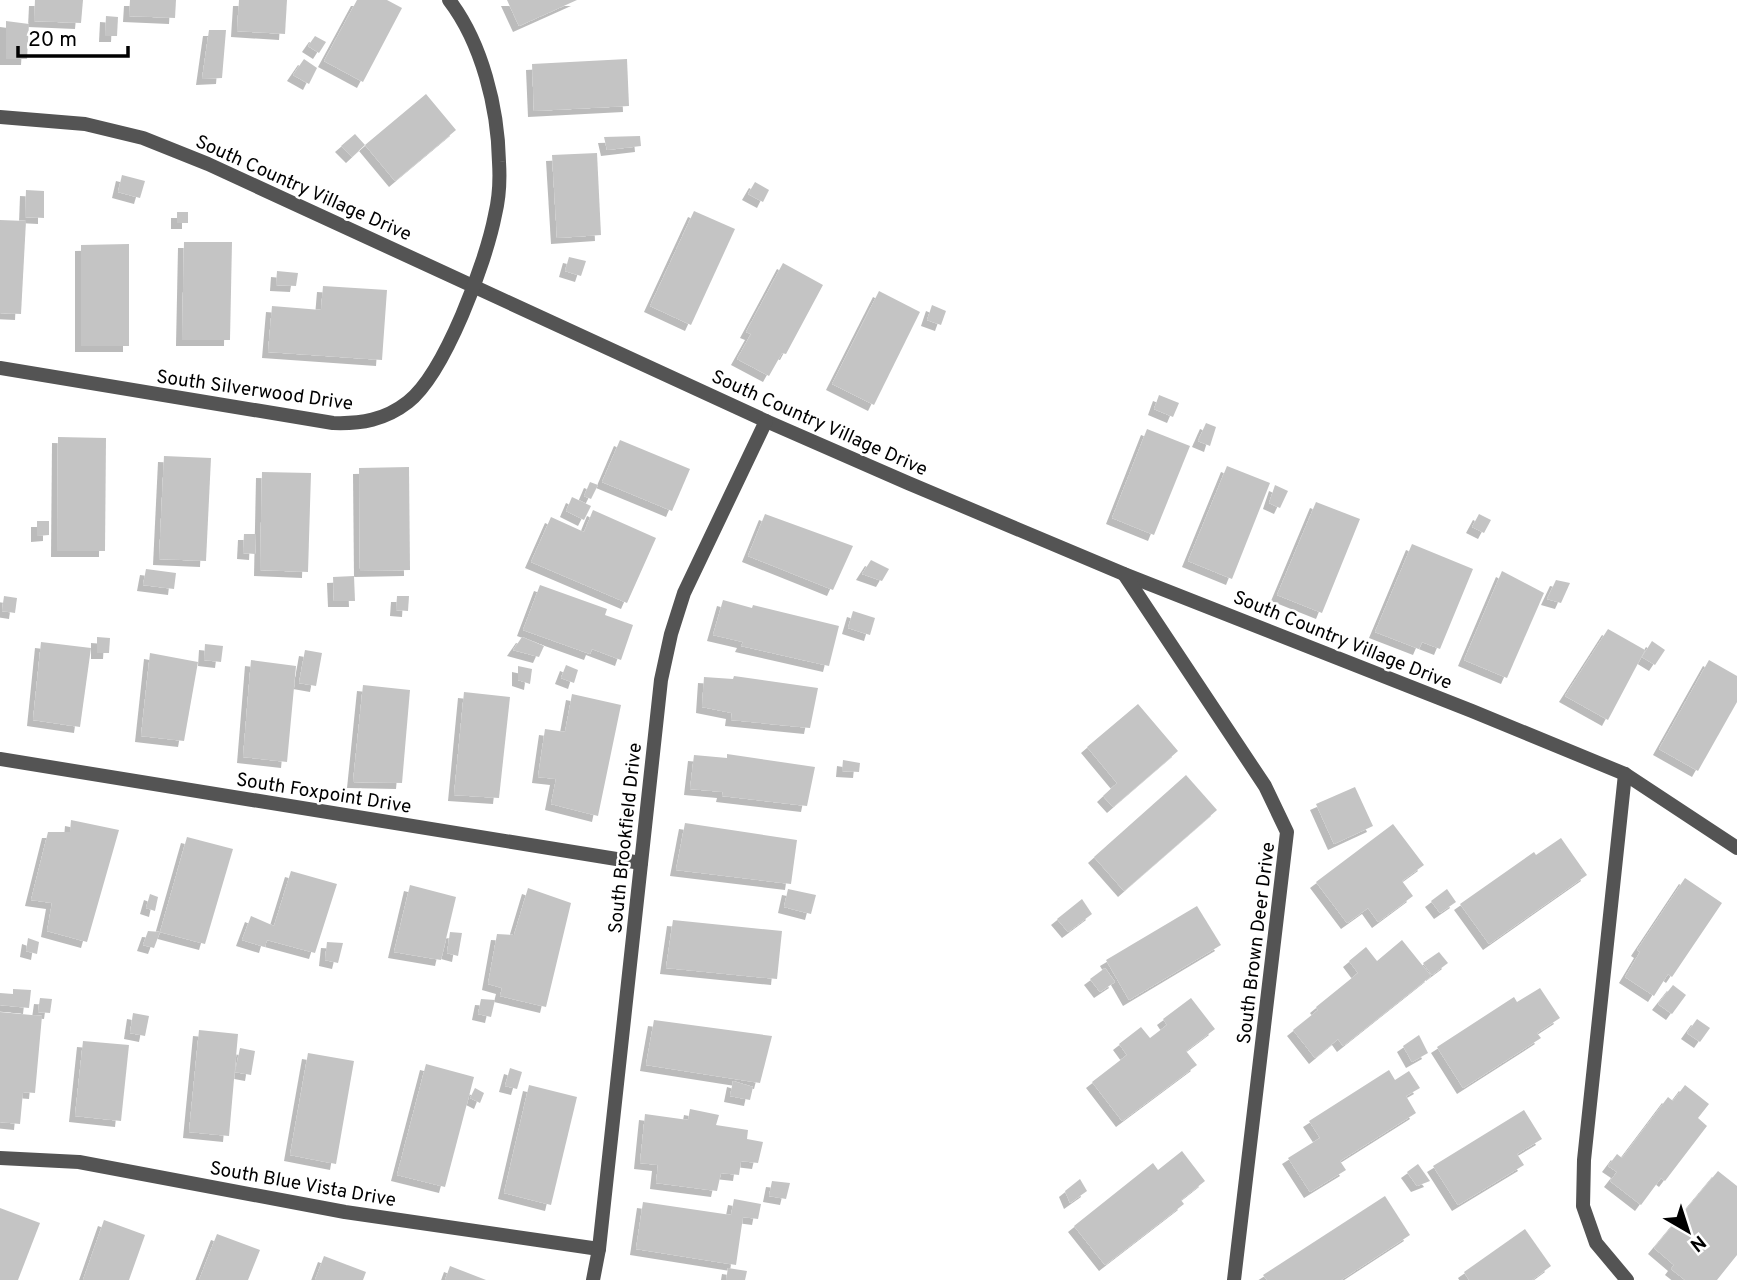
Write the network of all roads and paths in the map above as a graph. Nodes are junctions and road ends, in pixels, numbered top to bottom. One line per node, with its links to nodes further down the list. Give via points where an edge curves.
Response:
1 (449, 0): 3 (street, South Silverwood Drive, via 467,29 496,119 496,214)
2 (0, 117): 3 (street, South Country Village Drive, via 85,124 143,138)
3 (473, 285): 4 (street, South Silverwood Drive, via 427,383 387,416 358,424); 5 (street, South Country Village Drive)
4 (0, 368)
5 (766, 421): 6 (street, South Country Village Drive); 10 (street, South Brookfield Drive, via 684,593 671,634 660,680)
6 (1124, 574): 8 (street, South Country Village Drive); 14 (street, South Brown Deer Drive, via 1265,786 1287,832)
7 (0, 760): 10 (street, South Foxpoint Drive)
8 (1625, 775): 9 (street, South Country Village Drive); 15 (street, via 1583,1206 1596,1243)
9 (1737, 848)
10 (641, 863): 12 (street, South Brookfield Drive)
11 (0, 1158): 12 (street, South Blue Vista Drive, via 79,1162 345,1212)
12 (599, 1249): 13 (street, South Brookfield Drive)
13 (593, 1280)
14 (1234, 1280)
15 (1627, 1280)

